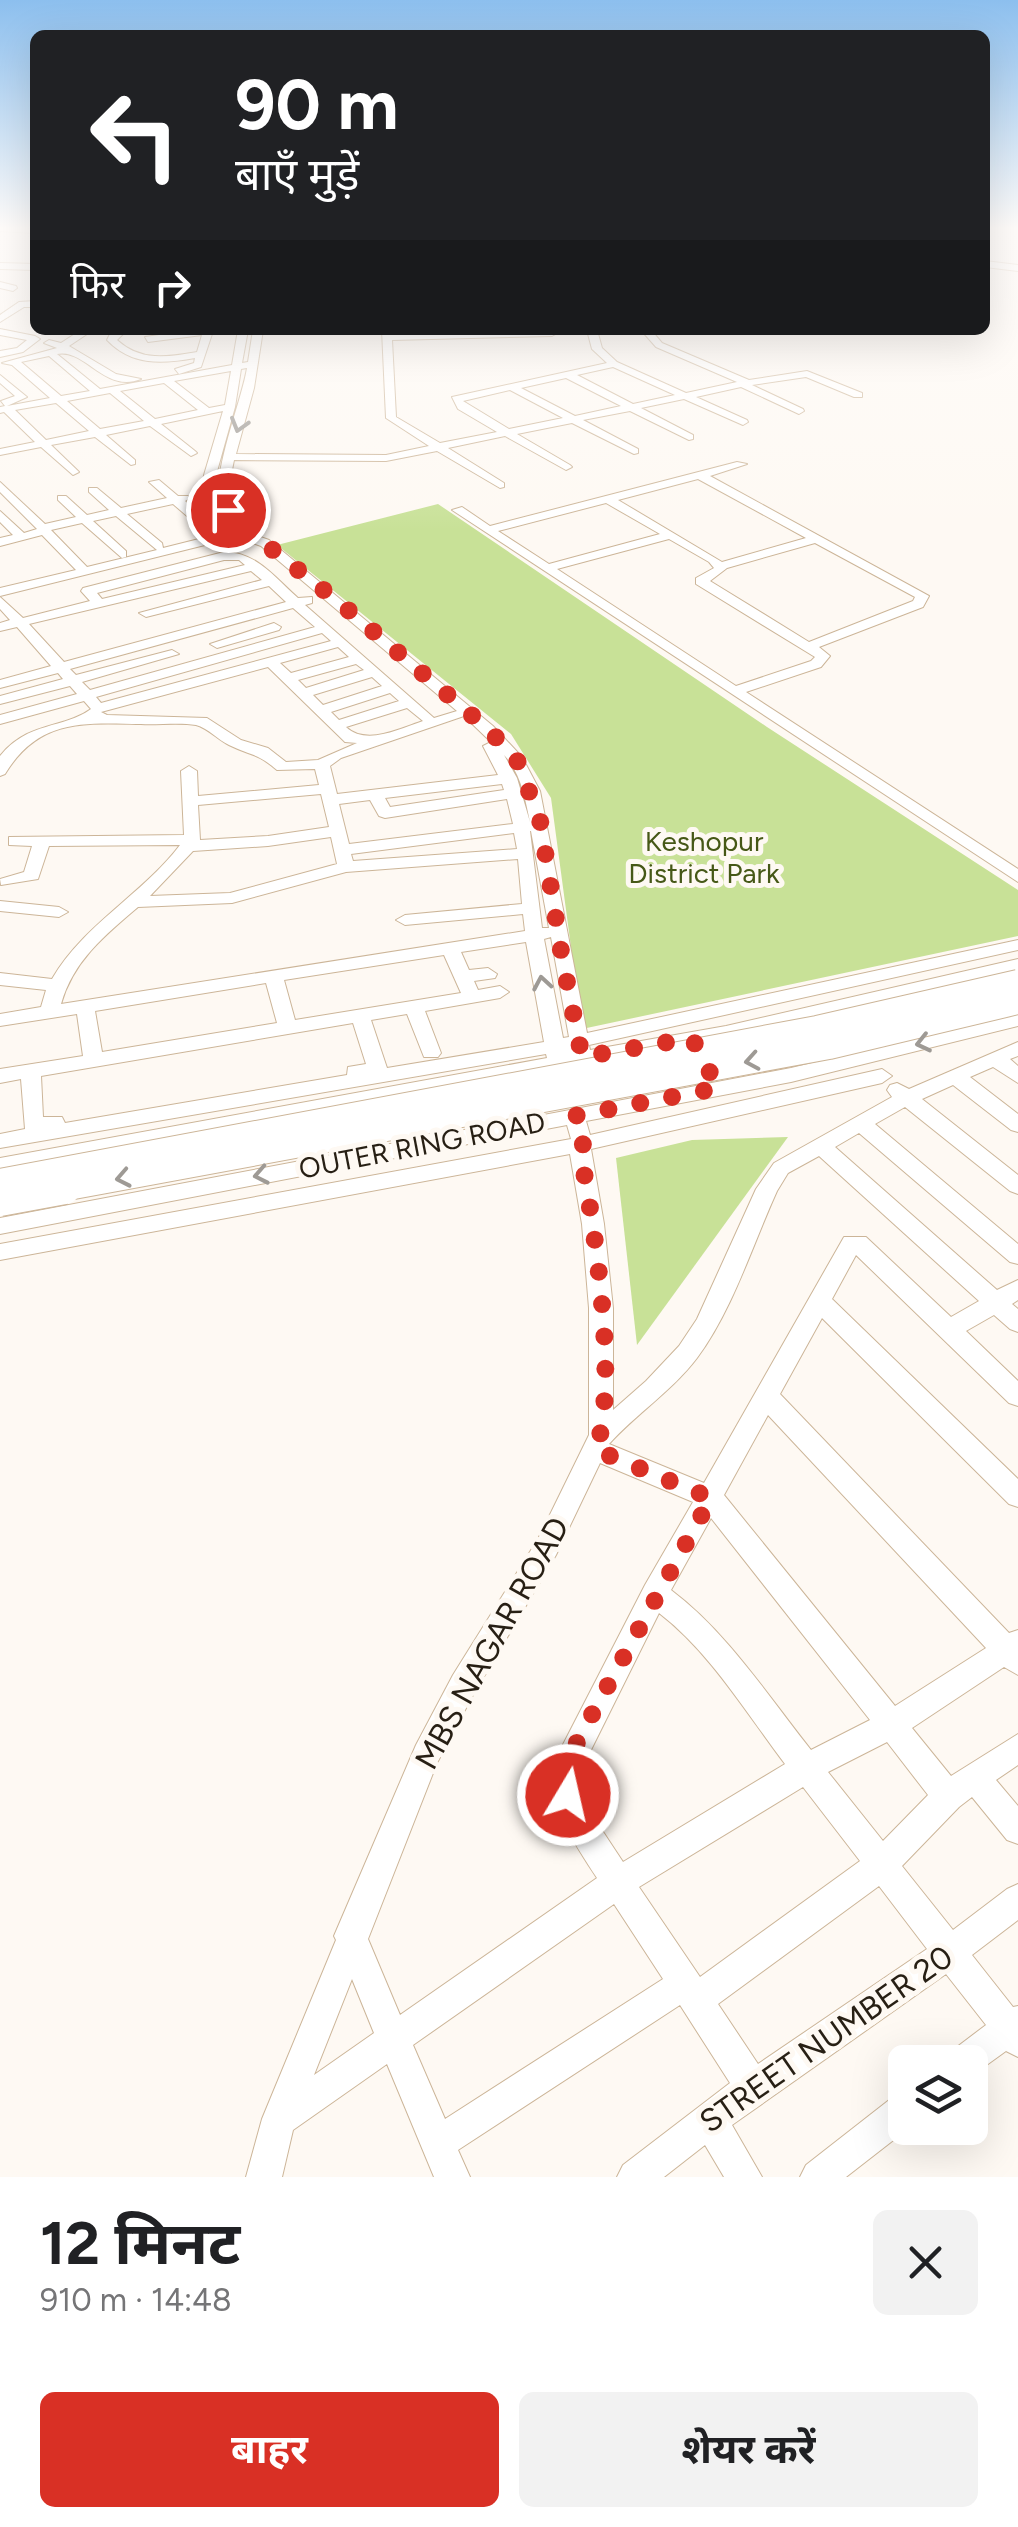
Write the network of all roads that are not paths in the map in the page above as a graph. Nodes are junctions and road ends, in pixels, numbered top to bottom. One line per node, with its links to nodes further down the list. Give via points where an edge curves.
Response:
1 (117, 335): 14 (street, via 112,340 118,347 148,362)
2 (175, 335): 9 (street)
3 (207, 335): 14 (street)
4 (243, 335): 19 (street)
5 (257, 335): 18 (street)
6 (387, 335): 47 (street, via 391,418)
7 (593, 335): 17 (street, via 597,349)
8 (651, 335): 27 (street)
9 (162, 337): 11 (street); 13 (street)
10 (1, 338): 15 (street, via 35,338)
11 (148, 339)
12 (54, 342): 15 (street); 16 (street); 20 (street, via 119,380); 24 (street)
13 (166, 350)
14 (202, 353): 20 (street)
15 (0, 359): 16 (street)
16 (15, 362): 22 (street)
17 (614, 364): 23 (street); 33 (street)
18 (252, 365): 19 (street); 51 (street, one-way to 51)
19 (236, 367): 20 (street); 35 (street)
20 (197, 370): 26 (street)
21 (98, 372): 24 (street)
22 (30, 374): 25 (street); 32 (street)
23 (568, 374): 28 (street); 37 (street)
24 (78, 376): 29 (street)
25 (4, 378): 36 (street, via 22,397)
26 (165, 380): 30 (street); 39 (street)
27 (745, 384): 31 (street, via 798,373); 33 (street); 38 (street)
28 (510, 386): 40 (street); 44 (street, via 455,402)
29 (94, 389): 30 (street); 32 (street)
30 (111, 390): 41 (street)
31 (858, 395)
32 (57, 396): 34 (street); 36 (street); 43 (street)
33 (688, 396): 37 (street); 42 (street)
34 (35, 397)
35 (230, 407): 39 (street); 73 (street, via 208,496)
36 (2, 408): 46 (street)
37 (632, 408): 40 (street); 45 (street)
38 (799, 411)
39 (207, 412): 41 (street)
40 (573, 420): 44 (street); 48 (street)
41 (153, 422): 43 (street); 50 (street)
42 (743, 422)
43 (98, 433): 46 (street); 52 (street)
44 (509, 433): 47 (street); 54 (street)
45 (689, 437)
46 (44, 444): 49 (street); 55 (street)
47 (438, 448): 51 (street, via 370,459); 58 (street)
48 (634, 451)
49 (0, 452)
50 (191, 452)
51 (230, 457): 73 (street, via 223,495 240,524)
52 (131, 462)
53 (741, 464): 56 (street)
54 (566, 467)
55 (73, 472)
56 (700, 475): 63 (street); 76 (street)
57 (155, 482): 62 (street)
58 (500, 484)
59 (0, 485): 64 (street)
60 (93, 490): 67 (street)
61 (62, 498): 70 (street)
62 (180, 499): 67 (street); 68 (street)
63 (608, 499): 72 (street); 74 (street)
64 (15, 500): 65 (street); 71 (street)
65 (0, 503)
66 (458, 510): 72 (street)
67 (118, 512): 70 (street); 78 (street)
68 (192, 514)
69 (0, 515): 75 (street)
70 (85, 519): 71 (street); 79 (street)
71 (44, 529): 75 (street); 83 (street)
72 (488, 530): 82 (street)
73 (224, 534): 78 (street); 83 (street); 90 (street, via 260,549); 133 (street, via 265,544 497,738 526,775)
74 (670, 534): 81 (street); 82 (street)
75 (21, 537): 77 (street)
76 (818, 538): 81 (street); 102 (street, via 924,599)
77 (0, 542)
78 (158, 546): 79 (street)
79 (122, 554): 83 (street)
80 (256, 566): 84 (street); 86 (street, via 242,556 224,556); 88 (street)
81 (721, 566): 102 (street, via 701,581)
82 (547, 568): 116 (street)
83 (78, 571): 85 (street); 86 (street); 87 (street)
84 (273, 580): 89 (street); 93 (street)
85 (0, 584)
86 (88, 591): 91 (street)
87 (0, 592)
88 (128, 596): 91 (street); 93 (street)
89 (290, 597): 90 (street); 93 (street); 97 (street); 98 (street)
90 (318, 598): 122 (street)
91 (100, 603): 96 (street)
92 (2, 607): 96 (street)
93 (152, 618): 99 (street)
94 (0, 627): 96 (street)
95 (274, 627): 103 (street)
96 (24, 628): 100 (street); 107 (street)
97 (198, 629): 99 (street); 103 (street)
98 (322, 630): 101 (street); 103 (street)
99 (165, 638): 104 (street); 107 (street)
100 (0, 641)
101 (339, 643): 105 (street); 106 (street)
102 (810, 646): 116 (street, via 824,656 821,662)
103 (224, 652): 108 (street); 109 (street)
104 (172, 654): 108 (street); 112 (street)
105 (357, 659): 110 (street); 111 (street)
106 (271, 662): 109 (street); 111 (street)
107 (58, 668): 112 (street); 114 (street)
108 (186, 668): 113 (street); 120 (street)
109 (243, 669): 113 (street)
110 (373, 672): 115 (street); 117 (street)
111 (289, 678): 117 (street)
112 (70, 681): 118 (street); 120 (street)
113 (200, 681): 120 (street)
114 (0, 684)
115 (392, 688): 119 (street); 121 (street)
116 (736, 691): 140 (street)
117 (305, 693): 121 (street)
118 (0, 700)
119 (410, 703): 123 (street); 125 (street)
120 (91, 706): 124 (street); 126 (street, via 192,718 258,748 282,767); 127 (street, via 28,735)
121 (322, 710): 125 (street)
122 (455, 714): 123 (street); 126 (street); 129 (street, via 490,746)
123 (427, 718): 125 (street, via 358,740)
124 (0, 720)
125 (336, 725)
126 (322, 764): 130 (street)
127 (0, 771)
128 (189, 771): 131 (street)
129 (511, 785): 130 (street, via 385,813 376,797); 132 (street)
130 (329, 795): 131 (street); 134 (street)
131 (190, 801): 137 (street)
132 (521, 826): 133 (street); 138 (street); 139 (street)
133 (540, 826): 147 (street)
134 (338, 830): 137 (street, via 235,845); 139 (street)
135 (15, 841): 136 (street)
136 (42, 841): 137 (street); 141 (street, via 32,875)
137 (190, 843): 142 (street)
138 (522, 854): 139 (street); 144 (street)
139 (344, 859): 142 (street, via 232,898)
140 (1018, 877)
141 (8, 881)
142 (138, 902): 157 (street, via 100,931)
143 (0, 906): 145 (street)
144 (531, 906): 146 (street); 148 (street)
145 (59, 912)
146 (404, 920)
147 (557, 931): 148 (street); 170 (street)
148 (534, 934): 150 (street); 172 (street, one-way to 148)
149 (1018, 944): 170 (street)
150 (450, 947): 152 (street); 154 (street)
151 (1018, 965): 168 (street, OUTER RING ROAD)
152 (273, 974): 162 (street); 167 (street)
153 (488, 974): 154 (street)
154 (463, 976): 159 (street)
155 (0, 979): 157 (street)
156 (1018, 982): 192 (main road, OUTER RING ROAD, bridge, via 817,1028)
157 (55, 985): 163 (street)
158 (500, 992): 159 (street)
159 (472, 997): 161 (street)
160 (1018, 1002): 194 (main road, OUTER RING ROAD, one-way to 194, bridge, via 829,1047)
161 (414, 1006): 164 (street); 171 (street)
162 (85, 1007): 163 (street); 175 (street)
163 (49, 1013): 165 (street)
164 (360, 1016): 167 (street); 176 (street, via 377,1069 34,1125)
165 (0, 1020)
166 (1018, 1020): 173 (street, OUTER RING ROAD, one-way to 173)
167 (288, 1028): 175 (street)
168 (692, 1038): 170 (street, OUTER RING ROAD); 181 (street)
169 (1018, 1048): 174 (street)
170 (581, 1049): 172 (street, OUTER RING ROAD)
171 (431, 1054)
172 (556, 1054): 183 (street, OUTER RING ROAD); 187 (street)
173 (863, 1058): 178 (street); 181 (street, OUTER RING ROAD)
174 (994, 1058): 179 (street); 180 (street)
175 (94, 1060): 176 (street)
176 (31, 1071): 177 (street)
177 (0, 1076)
178 (882, 1076): 182 (street); 189 (street)
179 (956, 1076): 182 (street); 186 (street)
180 (1018, 1076)
181 (718, 1088): 184 (street, OUTER RING ROAD)
182 (906, 1098): 185 (street); 193 (street)
183 (320, 1107): 190 (street); 191 (street, OUTER RING ROAD)
184 (568, 1118): 189 (street, MBS NAGAR ROAD); 190 (street, OUTER RING ROAD)
185 (860, 1123): 188 (street); 197 (street)
186 (1018, 1125)
187 (0, 1141)
188 (820, 1145): 200 (street); 205 (street, via 781,1168 767,1189 687,1353)
189 (578, 1147): 196 (street); 205 (street, MBS NAGAR ROAD, via 601,1308)
190 (332, 1162): 195 (street, OUTER RING ROAD, one-way to 195)
191 (0, 1165)
192 (0, 1181)
193 (1018, 1186)
194 (0, 1201)
195 (0, 1226)
196 (0, 1252)
197 (1018, 1256)
198 (1018, 1289): 200 (street)
199 (820, 1302): 202 (street, via 847,1248 858,1244); 204 (street); 206 (street)
200 (995, 1302): 201 (street); 202 (street)
201 (1018, 1323)
202 (947, 1331): 203 (street)
203 (1018, 1396)
204 (768, 1398): 207 (street); 209 (street)
205 (598, 1443): 207 (street); 219 (street, MBS NAGAR ROAD, via 547,1546 426,1755)
206 (1018, 1496)
207 (711, 1498): 208 (street); 210 (street)
208 (656, 1594): 212 (street, via 717,1654); 217 (street, via 568,1764 568,1795 581,1826)
209 (1014, 1652): 210 (street)
210 (893, 1724): 212 (street); 214 (street)
211 (1018, 1748): 213 (street)
212 (806, 1768): 216 (street); 217 (street)
213 (974, 1777): 214 (street); 215 (street)
214 (948, 1796): 216 (street)
215 (1018, 1829)
216 (882, 1865): 220 (street); 221 (street)
217 (618, 1882): 221 (street); 223 (street)
218 (1018, 1900): 220 (street, STREET NUMBER 20)
219 (350, 1936): 223 (street); 226 (street, MBS NAGAR ROAD)
220 (950, 1952): 222 (street); 225 (street, STREET NUMBER 20)
221 (690, 1992): 225 (street); 229 (street)
222 (1015, 2030): 224 (street)
223 (392, 2041): 226 (street); 229 (street)
224 (988, 2047)
225 (753, 2088): 227 (street, STREET NUMBER 20)
226 (280, 2119): 230 (street, MBS NAGAR ROAD)
227 (709, 2120): 232 (street, STREET NUMBER 20); 233 (street)
228 (888, 2122): 234 (street)
229 (438, 2143): 231 (street)
230 (264, 2177)
231 (452, 2177)
232 (635, 2177)
233 (744, 2177)
234 (818, 2177)

